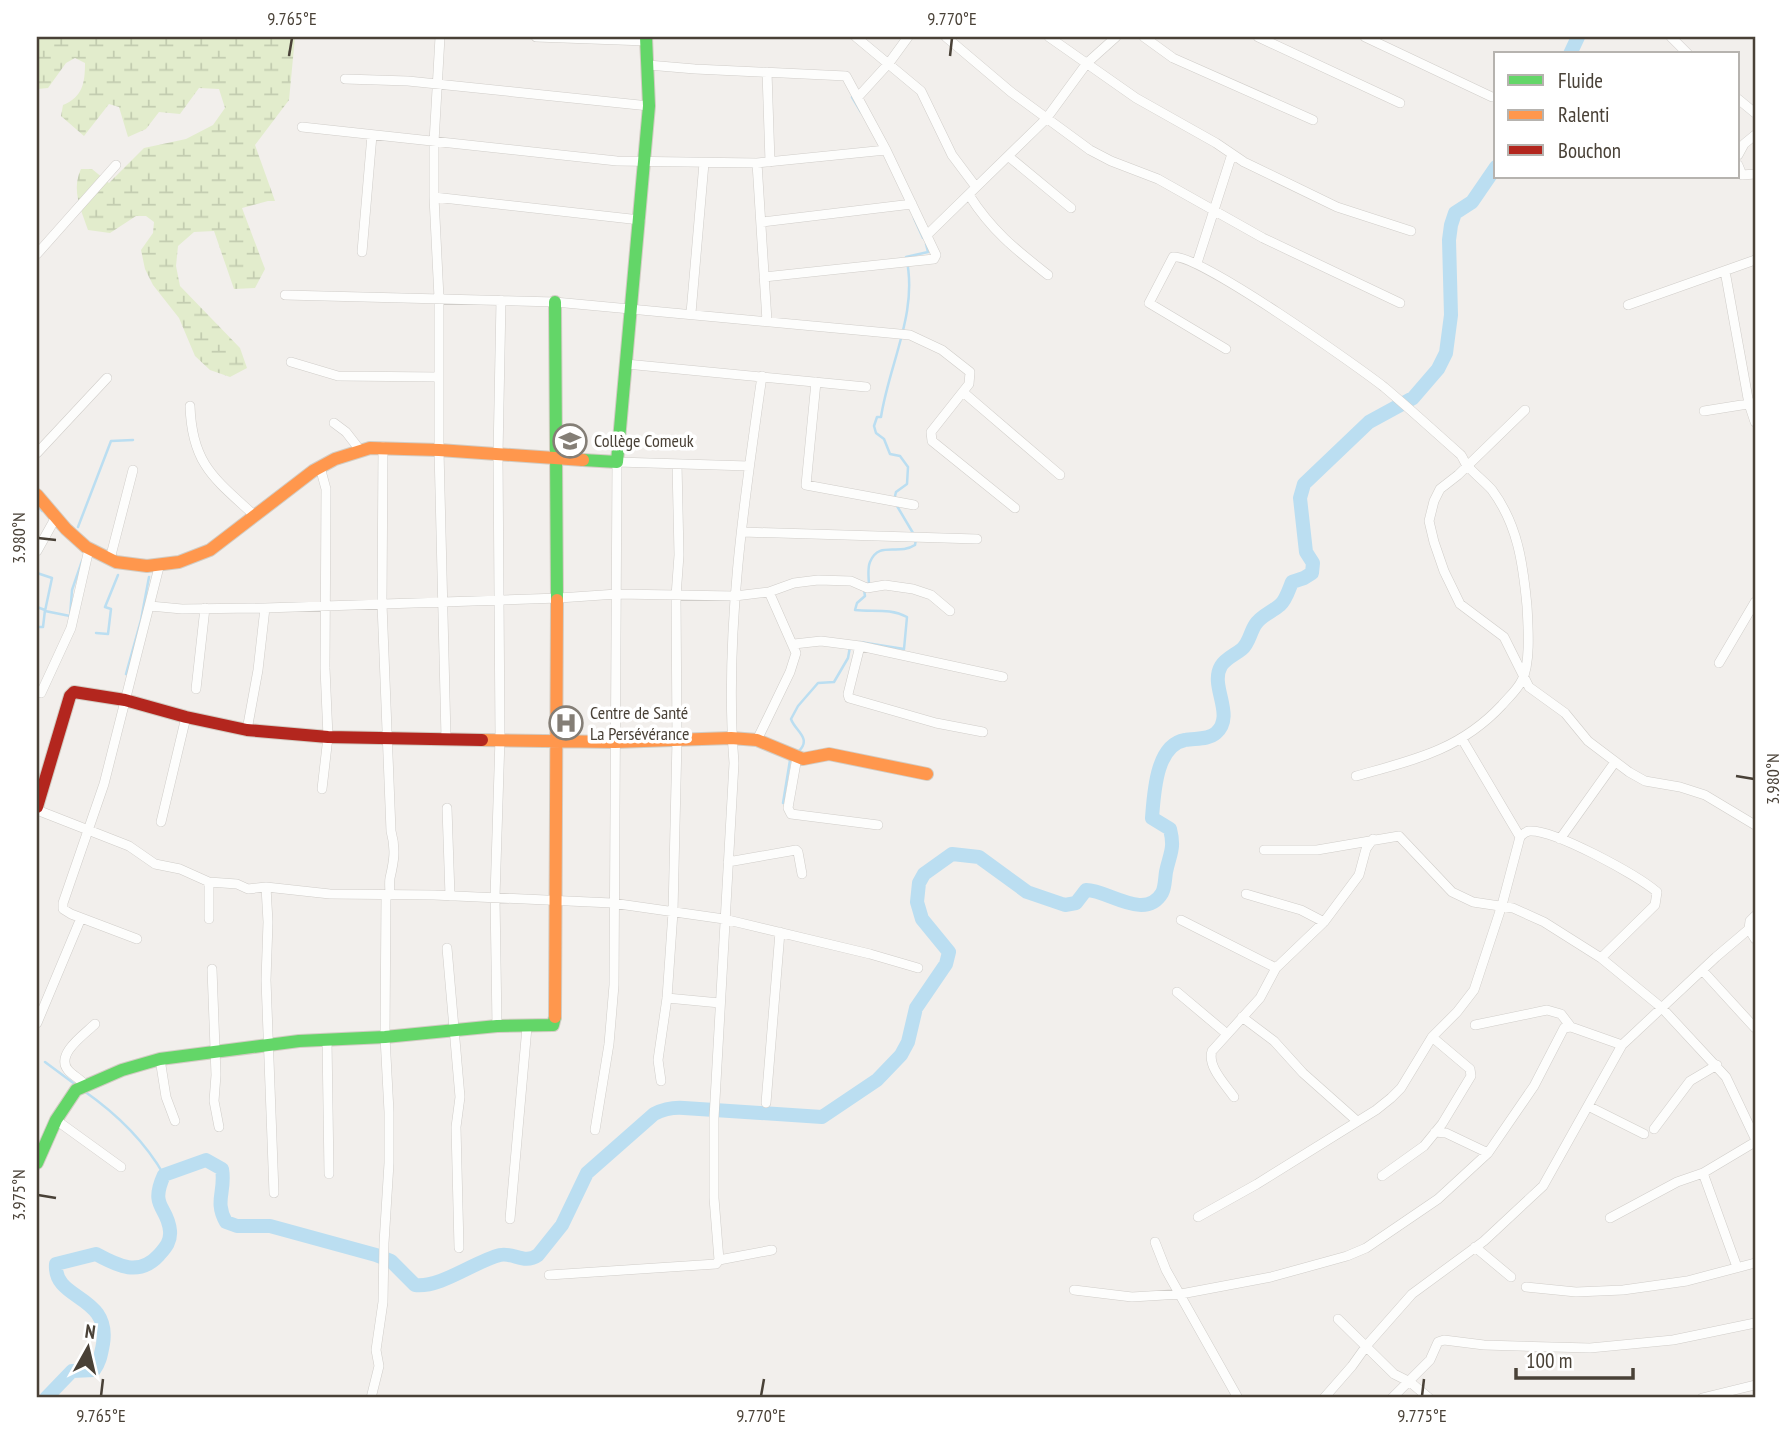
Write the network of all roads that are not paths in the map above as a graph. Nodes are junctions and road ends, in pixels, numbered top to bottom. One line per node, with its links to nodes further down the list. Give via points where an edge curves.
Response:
1 (440, 37): 19 (street)
2 (536, 37): 12 (street)
3 (856, 37): 14 (street)
4 (908, 37): 14 (street)
5 (946, 37): 26 (street)
6 (1049, 37): 15 (street)
7 (1116, 37): 15 (street)
8 (1144, 37): 27 (street, via 1173,58)
9 (1258, 37): 23 (street)
10 (1365, 37): 21 (street)
11 (1671, 37): 13 (street)
12 (646, 39): 16 (street)
13 (1686, 52)
14 (890, 63): 20 (street); 43 (street, via 921,91 951,155)
15 (1087, 63): 26 (street); 34 (street, via 1136,98)
16 (648, 65): 17 (street); 24 (street)
17 (767, 72): 20 (street, via 841,75); 37 (street)
18 (345, 79): 19 (street)
19 (437, 84): 24 (street); 31 (street)
20 (858, 97): 32 (street)
21 (1492, 97)
22 (1740, 101): 25 (street)
23 (1400, 103)
24 (649, 106): 36 (street)
25 (1755, 113)
26 (1046, 119): 35 (street); 48 (street, via 1101,155 1158,179)
27 (1313, 120)
28 (302, 127): 29 (street)
29 (372, 135): 31 (street); 54 (street)
30 (1755, 135): 33 (street)
31 (434, 142): 36 (street); 45 (street)
32 (886, 150): 37 (street); 46 (street)
33 (1740, 151)
34 (1232, 154): 48 (street); 51 (street, via 1311,196)
35 (1008, 156): 43 (street); 47 (street)
36 (645, 161): 38 (street); 49 (street)
37 (770, 162): 39 (street)
38 (704, 163): 39 (street); 67 (street)
39 (757, 163): 50 (street)
40 (116, 165): 53 (street)
41 (1740, 170): 42 (street, via 1742,175)
42 (1755, 174)
43 (976, 187): 44 (street)
44 (968, 195): 52 (street); 58 (street, via 1001,237)
45 (434, 197): 49 (street); 61 (street)
46 (912, 204): 50 (street); 52 (street)
47 (1071, 208)
48 (1212, 210): 56 (street); 64 (street)
49 (640, 220): 66 (street)
50 (762, 222): 59 (street)
51 (1411, 231)
52 (927, 235): 59 (street, via 934,259)
53 (38, 250)
54 (362, 252)
55 (1755, 260): 57 (street)
56 (1196, 263): 69 (street, via 1174,257 1149,303); 92 (street, via 1366,373 1461,455)
57 (1725, 271): 65 (street); 78 (street)
58 (1048, 275)
59 (764, 277): 68 (street)
60 (285, 295): 61 (street)
61 (439, 298): 62 (street); 73 (street)
62 (501, 300): 63 (street); 88 (street)
63 (555, 302): 66 (street); 89 (street)
64 (1400, 303)
65 (1628, 305)
66 (630, 307): 67 (street); 71 (street)
67 (691, 313): 68 (street)
68 (766, 321): 77 (street, via 920,338 970,372)
69 (1226, 349)
70 (292, 362): 73 (street, via 338,376)
71 (626, 364): 72 (street); 90 (street)
72 (762, 376): 75 (street); 93 (street)
73 (439, 377): 86 (street)
74 (107, 379): 87 (street)
75 (816, 382): 76 (street); 98 (street, via 806,485)
76 (866, 387)
77 (963, 391): 96 (street); 99 (street, via 930,437)
78 (1752, 403): 81 (street); 82 (street)
79 (190, 406): 100 (street, via 198,454 209,471)
80 (1525, 410): 92 (street)
81 (1704, 411)
82 (1755, 422)
83 (334, 423): 85 (street)
84 (383, 447): 85 (street); 86 (street); 116 (street)
85 (360, 450): 94 (street)
86 (439, 450): 88 (street); 114 (street)
87 (37, 453)
88 (498, 455): 89 (street); 113 (street)
89 (558, 459): 90 (street); 112 (street)
90 (617, 462): 91 (street); 109 (street)
91 (677, 464): 93 (street); 110 (street, via 680,555)
92 (1466, 465): 126 (street, via 1500,502 1520,547 1528,634); 126 (street, via 1440,489 1430,512 1431,533 1455,596 1504,637)
93 (749, 466): 102 (street)
94 (320, 467): 100 (street); 117 (street, via 326,489)
95 (133, 470): 106 (street)
96 (1060, 475)
97 (37, 495): 101 (street)
98 (914, 505)
99 (1015, 508)
100 (256, 516): 107 (street, via 210,550)
101 (56, 517): 104 (street); 105 (street)
102 (743, 532): 103 (street); 111 (street)
103 (978, 539)
104 (89, 549): 106 (street); 128 (street, via 71,628)
105 (37, 551)
106 (110, 559): 107 (street, via 125,565)
107 (159, 567): 118 (street)
108 (769, 592): 111 (street); 121 (street, via 794,583 851,581 867,588 913,589 931,595); 122 (street)
109 (617, 594): 110 (street); 112 (street); 142 (street)
110 (676, 596): 111 (street); 140 (street)
111 (735, 596): 137 (street)
112 (559, 598): 113 (street); 139 (street)
113 (500, 600): 114 (street); 136 (street)
114 (443, 601): 116 (street); 135 (street)
115 (1755, 602): 124 (street)
116 (382, 604): 117 (street); 134 (street)
117 (325, 605): 120 (street); 133 (street)
118 (150, 606): 119 (street); 129 (street)
119 (205, 608): 120 (street); 127 (street)
120 (265, 608): 131 (street)
121 (950, 611)
122 (794, 645): 123 (street, via 821,641); 141 (street, via 790,672)
123 (860, 646): 125 (street); 132 (street, via 849,698)
124 (1719, 663)
125 (1003, 677)
126 (1524, 678): 138 (street, via 1498,709); 144 (street)
127 (196, 689)
128 (41, 693)
129 (125, 699): 130 (street); 148 (street, via 71,693); 153 (street)
130 (186, 717): 131 (street); 150 (street)
131 (247, 730): 133 (street)
132 (983, 732)
133 (328, 737): 134 (street); 147 (street)
134 (388, 737): 135 (street); 163 (street, via 394,841)
135 (446, 738): 136 (street)
136 (500, 738): 139 (street); 165 (street)
137 (731, 738): 140 (street); 141 (street); 158 (street, via 734,763)
138 (1462, 739): 146 (street, via 1427,756); 154 (street)
139 (556, 740): 142 (street); 166 (street)
140 (677, 740): 142 (street); 169 (street)
141 (757, 740): 143 (street)
142 (615, 741): 167 (street)
143 (797, 757): 145 (street, via 829,754); 151 (street, via 788,808 791,814)
144 (1615, 762): 152 (street, via 1645,781 1705,795); 156 (street)
145 (928, 774)
146 (1356, 776)
147 (322, 789)
148 (37, 808): 153 (street)
149 (447, 808): 164 (street)
150 (161, 822)
151 (877, 825)
152 (1755, 825)
153 (88, 829): 160 (street, via 129,846 155,864); 171 (street, via 63,903 63,909)
154 (1520, 837): 156 (street, via 1528,831); 168 (street)
155 (1373, 839): 157 (street, via 1317,850); 168 (street, via 1399,836 1452,892 1473,902); 175 (street, via 1359,876)
156 (1560, 839): 181 (street, via 1607,860 1657,892 1656,905)
157 (1264, 850)
158 (728, 862): 159 (street, via 796,850); 173 (street)
159 (802, 874)
160 (209, 882): 161 (street); 172 (street)
161 (266, 887): 163 (street); 203 (street)
162 (1246, 894): 175 (street, via 1301,910)
163 (388, 895): 164 (street); 200 (street)
164 (450, 896): 165 (street)
165 (495, 897): 166 (street); 194 (street)
166 (556, 900): 167 (street); 195 (street, via 555,1018 553,1025)
167 (612, 903): 169 (street); 217 (street, via 611,1033)
168 (1502, 905): 181 (street, via 1528,913); 201 (street, via 1474,990)
169 (673, 912): 173 (street); 187 (street)
170 (1755, 916): 176 (street)
171 (81, 918): 178 (street); 191 (street)
172 (209, 919)
173 (724, 919): 177 (street); 188 (street)
174 (1181, 920): 183 (street)
175 (1324, 922): 183 (street)
176 (1749, 929): 179 (street); 185 (street)
177 (780, 932): 182 (street); 211 (street)
178 (137, 939)
179 (1755, 939)
180 (447, 948): 198 (street)
181 (1601, 958): 189 (street)
182 (918, 968)
183 (1276, 968): 190 (street, via 1260,998)
184 (212, 969): 205 (street)
185 (1702, 970): 189 (street); 197 (street)
186 (1177, 992): 199 (street)
187 (667, 998): 188 (street); 208 (street, via 658,1060)
188 (720, 1003): 234 (street, via 714,1118)
189 (1662, 1008): 204 (street); 207 (street)
190 (1242, 1017): 199 (street); 215 (street, via 1274,1041)
191 (37, 1023)
192 (95, 1024): 209 (street, via 65,1057 69,1071)
193 (1475, 1025): 196 (street, via 1547,1010 1562,1014)
194 (497, 1026): 195 (street); 198 (street)
195 (527, 1027): 229 (street)
196 (1571, 1027): 204 (street); 220 (street, via 1564,1028 1534,1086)
197 (1755, 1028)
198 (454, 1030): 200 (street); 232 (street, via 460,1097 456,1127)
199 (1227, 1034): 210 (street, via 1210,1059)
200 (385, 1037): 202 (street); 247 (street, via 389,1125 383,1302 377,1340 379,1366)
201 (1432, 1037): 215 (street, via 1401,1088); 218 (street, via 1472,1073)
202 (327, 1040): 203 (street); 224 (street)
203 (268, 1044): 205 (street); 226 (street)
204 (1622, 1045): 212 (street)
205 (214, 1051): 206 (street); 216 (street)
206 (160, 1059): 209 (street); 214 (street)
207 (1717, 1065): 212 (street, via 1690,1081 1649,1131); 219 (street)
208 (661, 1081)
209 (86, 1086): 213 (street, via 76,1090)
210 (1234, 1097)
211 (766, 1103)
212 (1588, 1106): 231 (street, via 1543,1186)
213 (56, 1120): 221 (street); 222 (street)
214 (175, 1121)
215 (1357, 1121): 227 (street)
216 (219, 1127)
217 (595, 1130)
218 (1435, 1132): 220 (street); 225 (street, via 1424,1146)
219 (1755, 1140): 223 (street)
220 (1488, 1153): 241 (street, via 1438,1199 1366,1248 1271,1277)
221 (37, 1163)
222 (121, 1167)
223 (1703, 1173): 228 (street); 236 (street)
224 (328, 1174)
225 (1382, 1176)
226 (274, 1193)
227 (1198, 1217)
228 (1610, 1218)
229 (510, 1219)
230 (1154, 1242): 241 (street)
231 (1475, 1247): 238 (street); 244 (street, via 1416,1291)
232 (459, 1248)
233 (772, 1250): 234 (street)
234 (719, 1260): 237 (street, via 689,1268)
235 (1755, 1263): 236 (street)
236 (1737, 1267): 239 (street, via 1623,1290)
237 (549, 1275)
238 (1511, 1277)
239 (1527, 1287)
240 (1074, 1290): 241 (street, via 1132,1297)
241 (1181, 1294): 248 (street)
242 (1338, 1319): 244 (street)
243 (1755, 1323): 245 (street, via 1673,1340 1590,1348 1444,1340)
244 (1367, 1345): 245 (street, via 1394,1374); 249 (street)
245 (1410, 1382): 250 (street); 251 (street)
246 (1755, 1385): 252 (street)
247 (371, 1398)
248 (1238, 1398)
249 (1324, 1398)
250 (1392, 1398)
251 (1429, 1398)
252 (1702, 1398)

